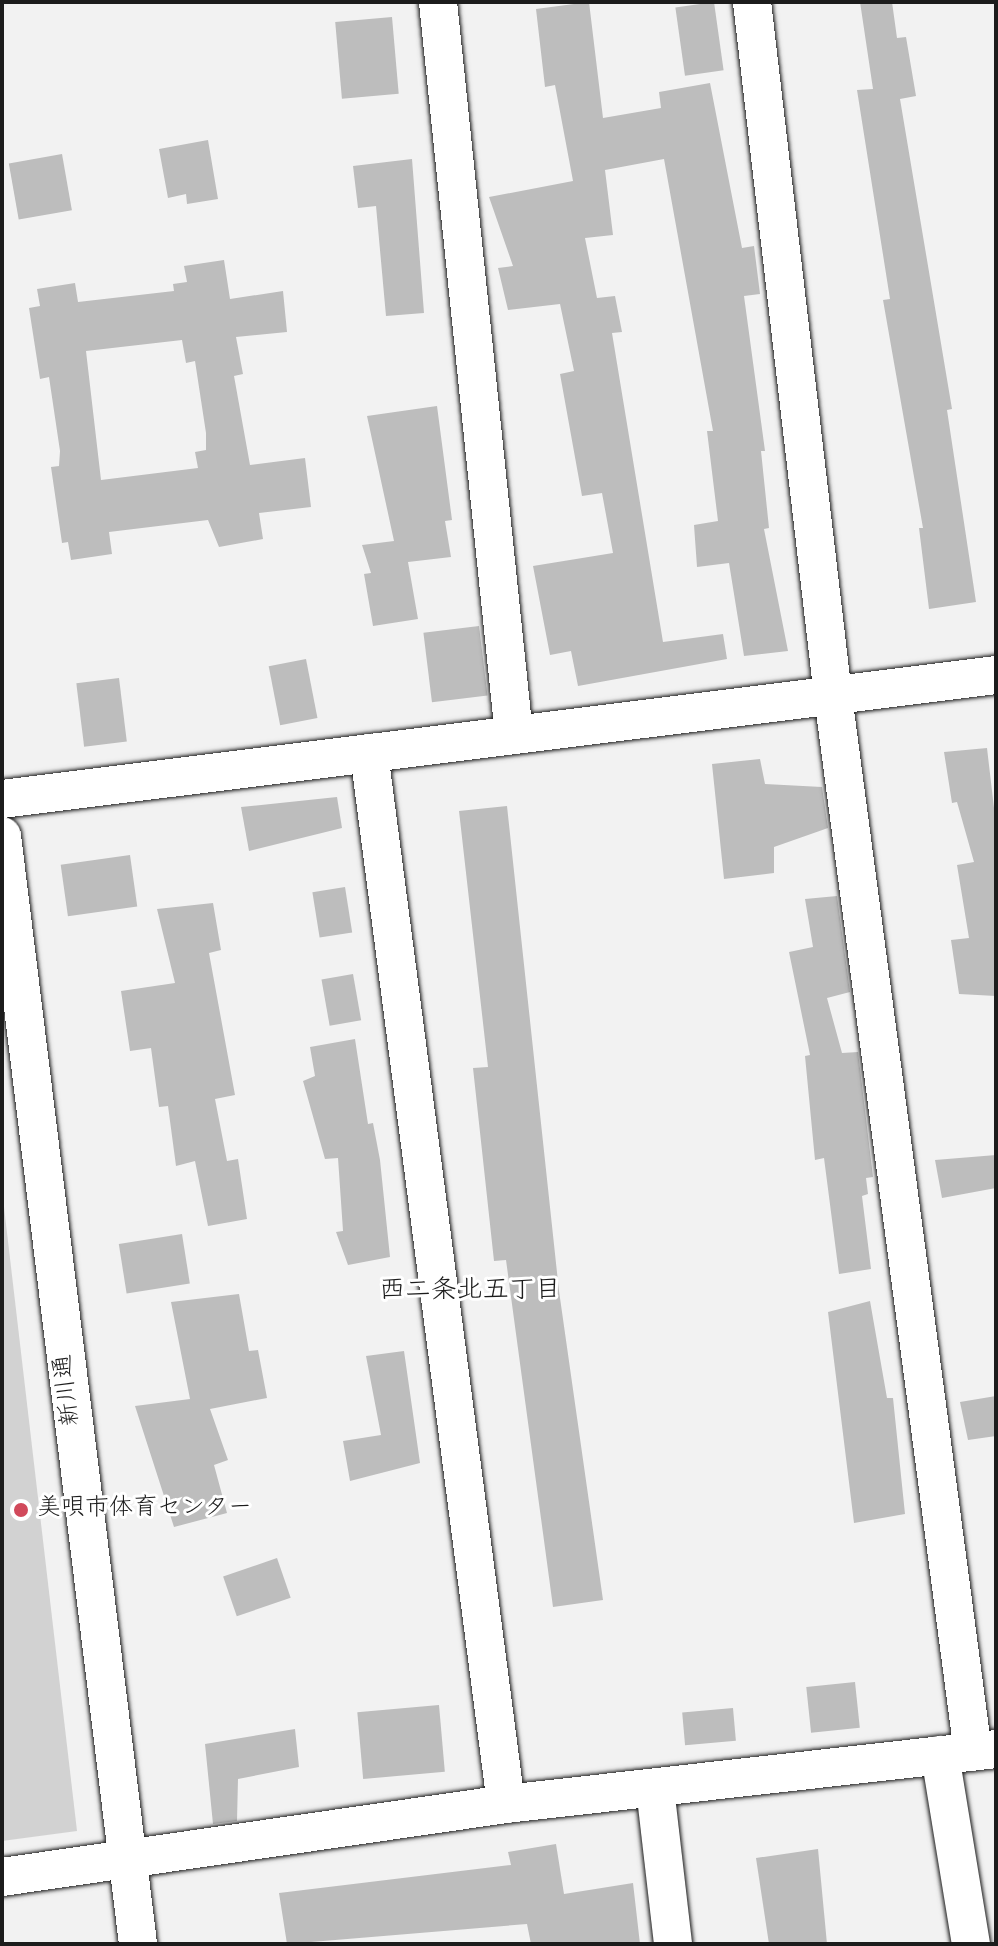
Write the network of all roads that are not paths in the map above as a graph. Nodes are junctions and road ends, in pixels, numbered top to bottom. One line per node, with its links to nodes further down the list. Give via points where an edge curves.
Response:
1 (438, 2): 5 (street)
2 (752, 2): 4 (street)
3 (996, 675): 4 (street)
4 (833, 696): 5 (street); 9 (street)
5 (514, 735): 6 (street)
6 (369, 753): 7 (street); 11 (street)
7 (2, 799)
8 (2, 836): 12 (street, 新川通)
9 (970, 1752): 10 (street); 16 (street)
10 (655, 1788): 11 (street); 15 (street)
11 (506, 1804): 12 (street)
12 (126, 1861): 13 (street); 14 (street, 新川通)
13 (2, 1877)
14 (138, 1944)
15 (673, 1944)
16 (971, 1944)

